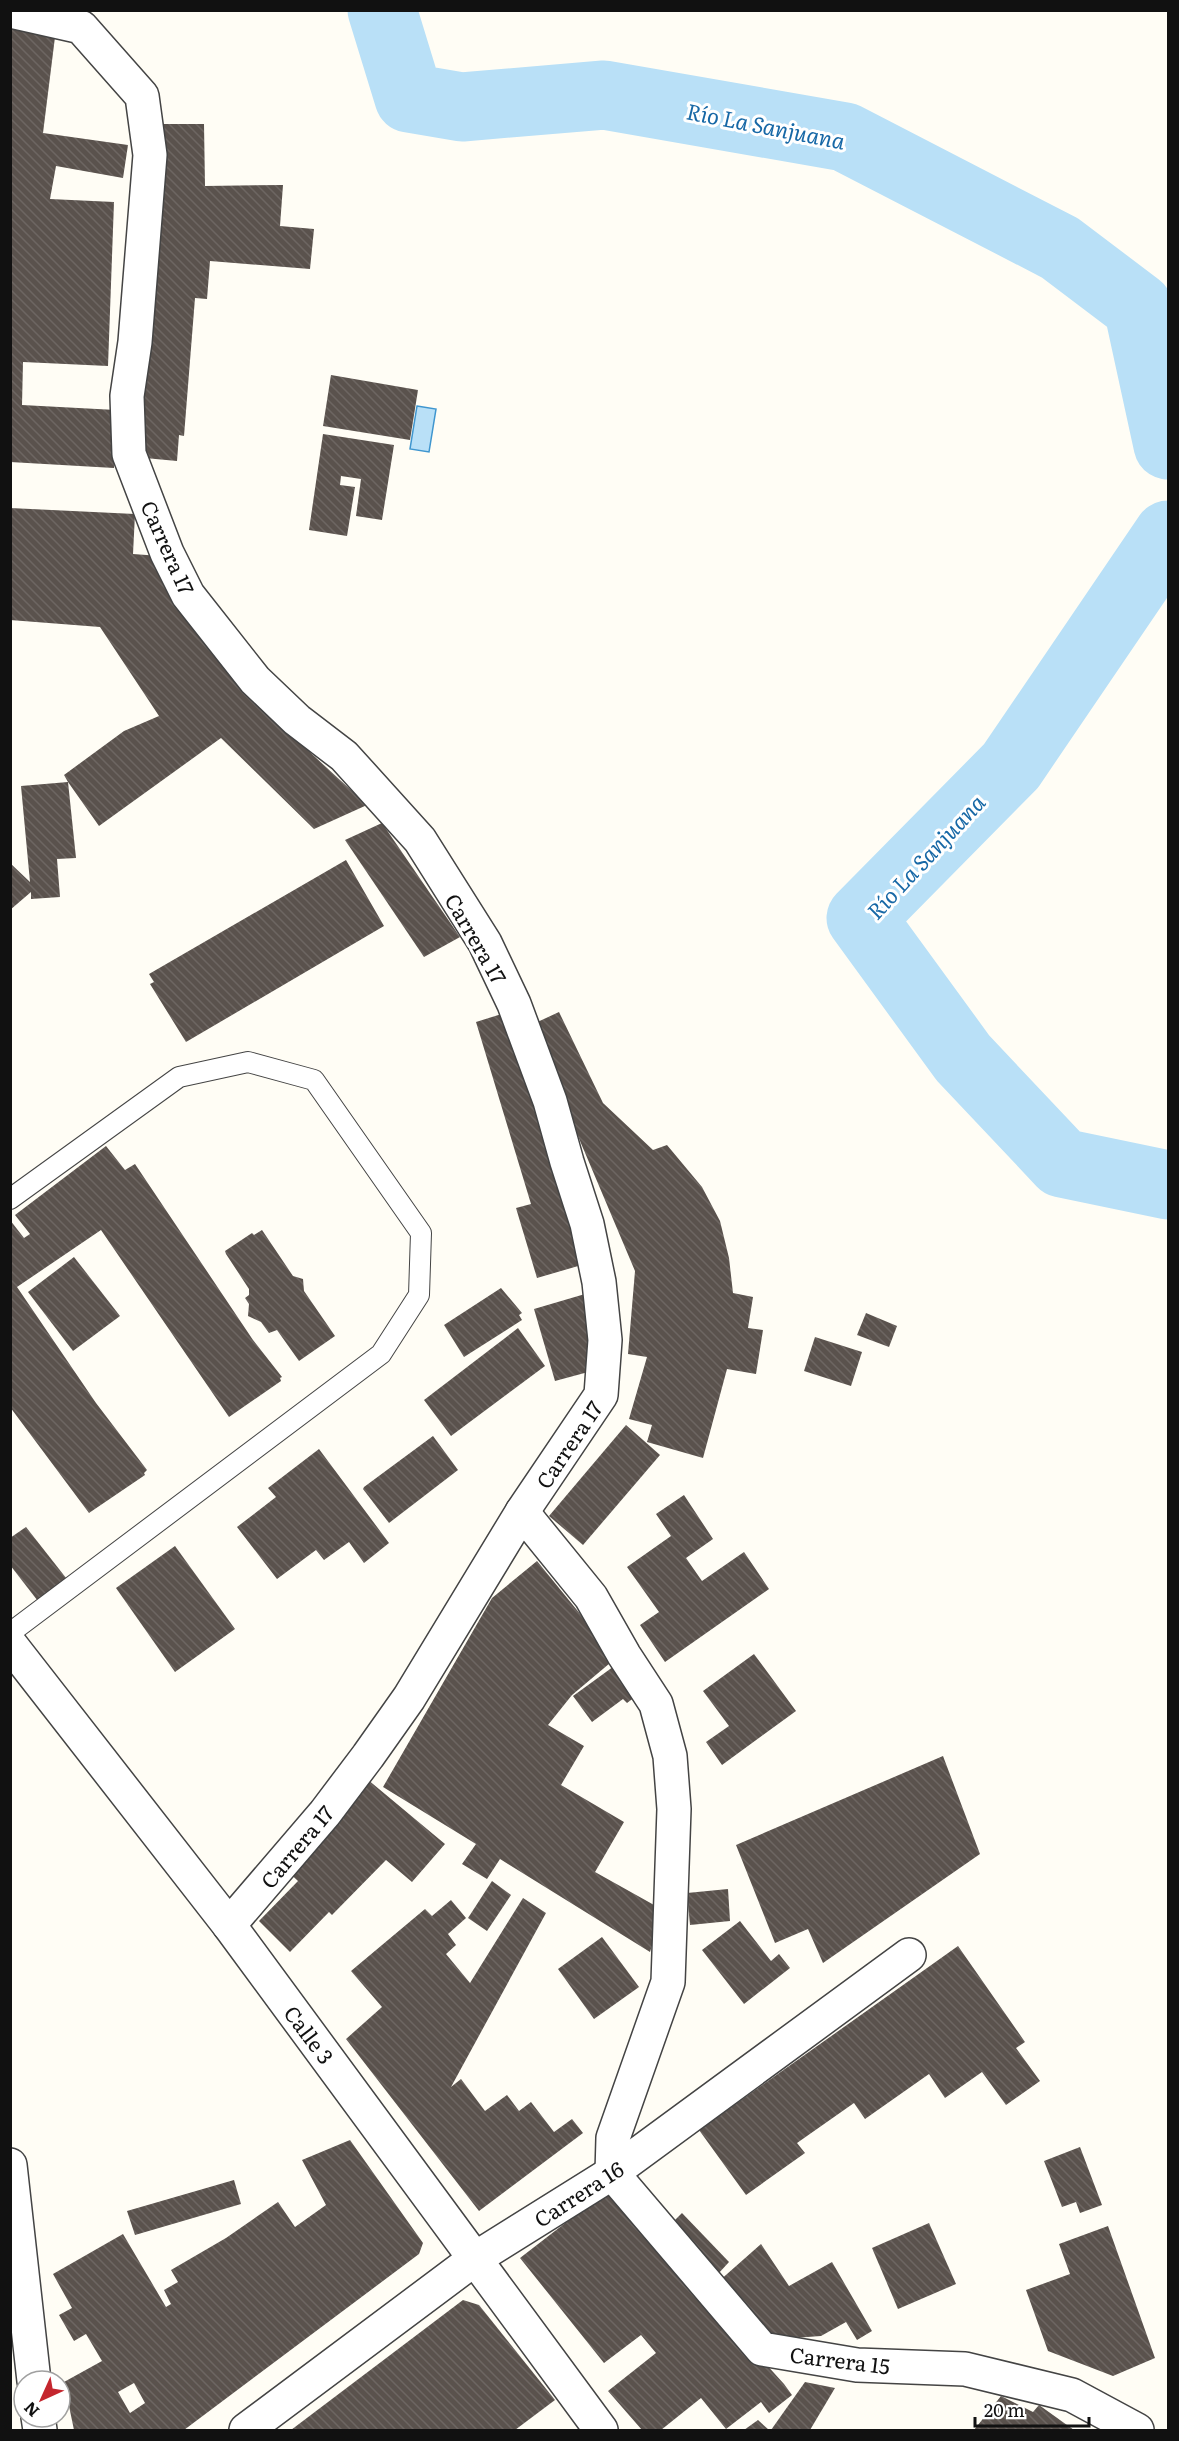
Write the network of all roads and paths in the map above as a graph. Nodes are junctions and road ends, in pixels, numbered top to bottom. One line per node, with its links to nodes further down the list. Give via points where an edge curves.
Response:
1 (10, 11): 3 (street, Carrera 17, via 81,27 142,96 150,155 127,396 129,454 172,563 188,595 255,680 297,720 344,756 420,840 485,943 514,1004 550,1101 587,1224 605,1340 601,1395)
2 (10, 1199): 4 (lane, via 179,1077 248,1062 314,1080 421,1233 419,1295 381,1354)
3 (522, 1512): 6 (street, Carrera 17, via 409,1698 368,1756); 9 (street, via 591,1597 656,1704 670,1756 674,1809 668,1982 613,2138)
4 (10, 1633)
5 (10, 1644): 6 (street, Calle 3)
6 (229, 1925): 10 (street, Calle 3)
7 (909, 1955): 9 (street, Carrera 16)
8 (10, 2165): 11 (street)
9 (612, 2173): 10 (street, Carrera 16); 14 (street, Carrera 15, via 762,2349 857,2365 965,2369 1072,2395)
10 (476, 2258): 12 (street, Carrera 16); 13 (street, Calle 3)
11 (33, 2369)
12 (246, 2430)
13 (601, 2430)
14 (1137, 2430)

